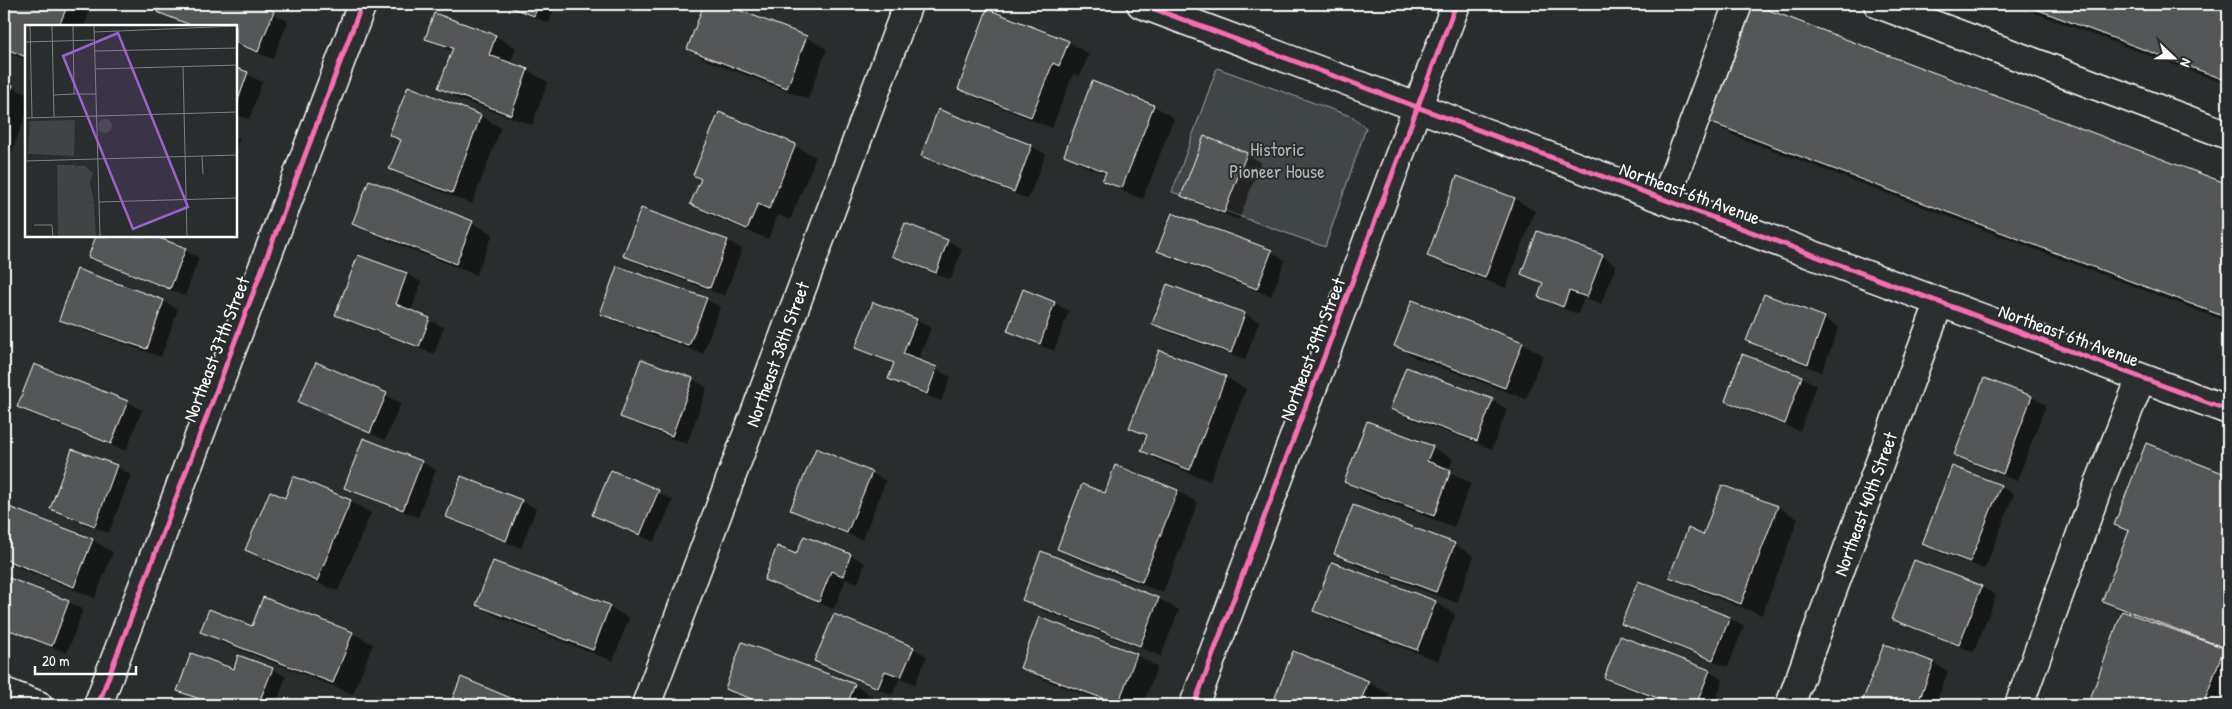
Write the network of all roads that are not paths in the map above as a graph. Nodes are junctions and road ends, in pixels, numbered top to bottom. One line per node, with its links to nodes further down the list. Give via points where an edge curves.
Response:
1 (362, 4): 15 (street, Northeast 37th Street)
2 (908, 4): 16 (street, Northeast 38th Street)
3 (1141, 4): 7 (street, Northeast 6th Avenue)
4 (1456, 4): 7 (street, Northeast 39th Street)
5 (1738, 4): 9 (street)
6 (1878, 4): 8 (street)
7 (1418, 108): 9 (street, Northeast 6th Avenue); 17 (street, Northeast 39th Street)
8 (2228, 135)
9 (1665, 200): 10 (street, Northeast 6th Avenue)
10 (1939, 303): 11 (street, Northeast 6th Avenue); 18 (street, Northeast 40th Street)
11 (2141, 378): 12 (street, Northeast 6th Avenue); 19 (street)
12 (2228, 410)
13 (4, 692): 14 (street)
14 (38, 705)
15 (98, 705)
16 (646, 705)
17 (1194, 705)
18 (1790, 705)
19 (2019, 705)

